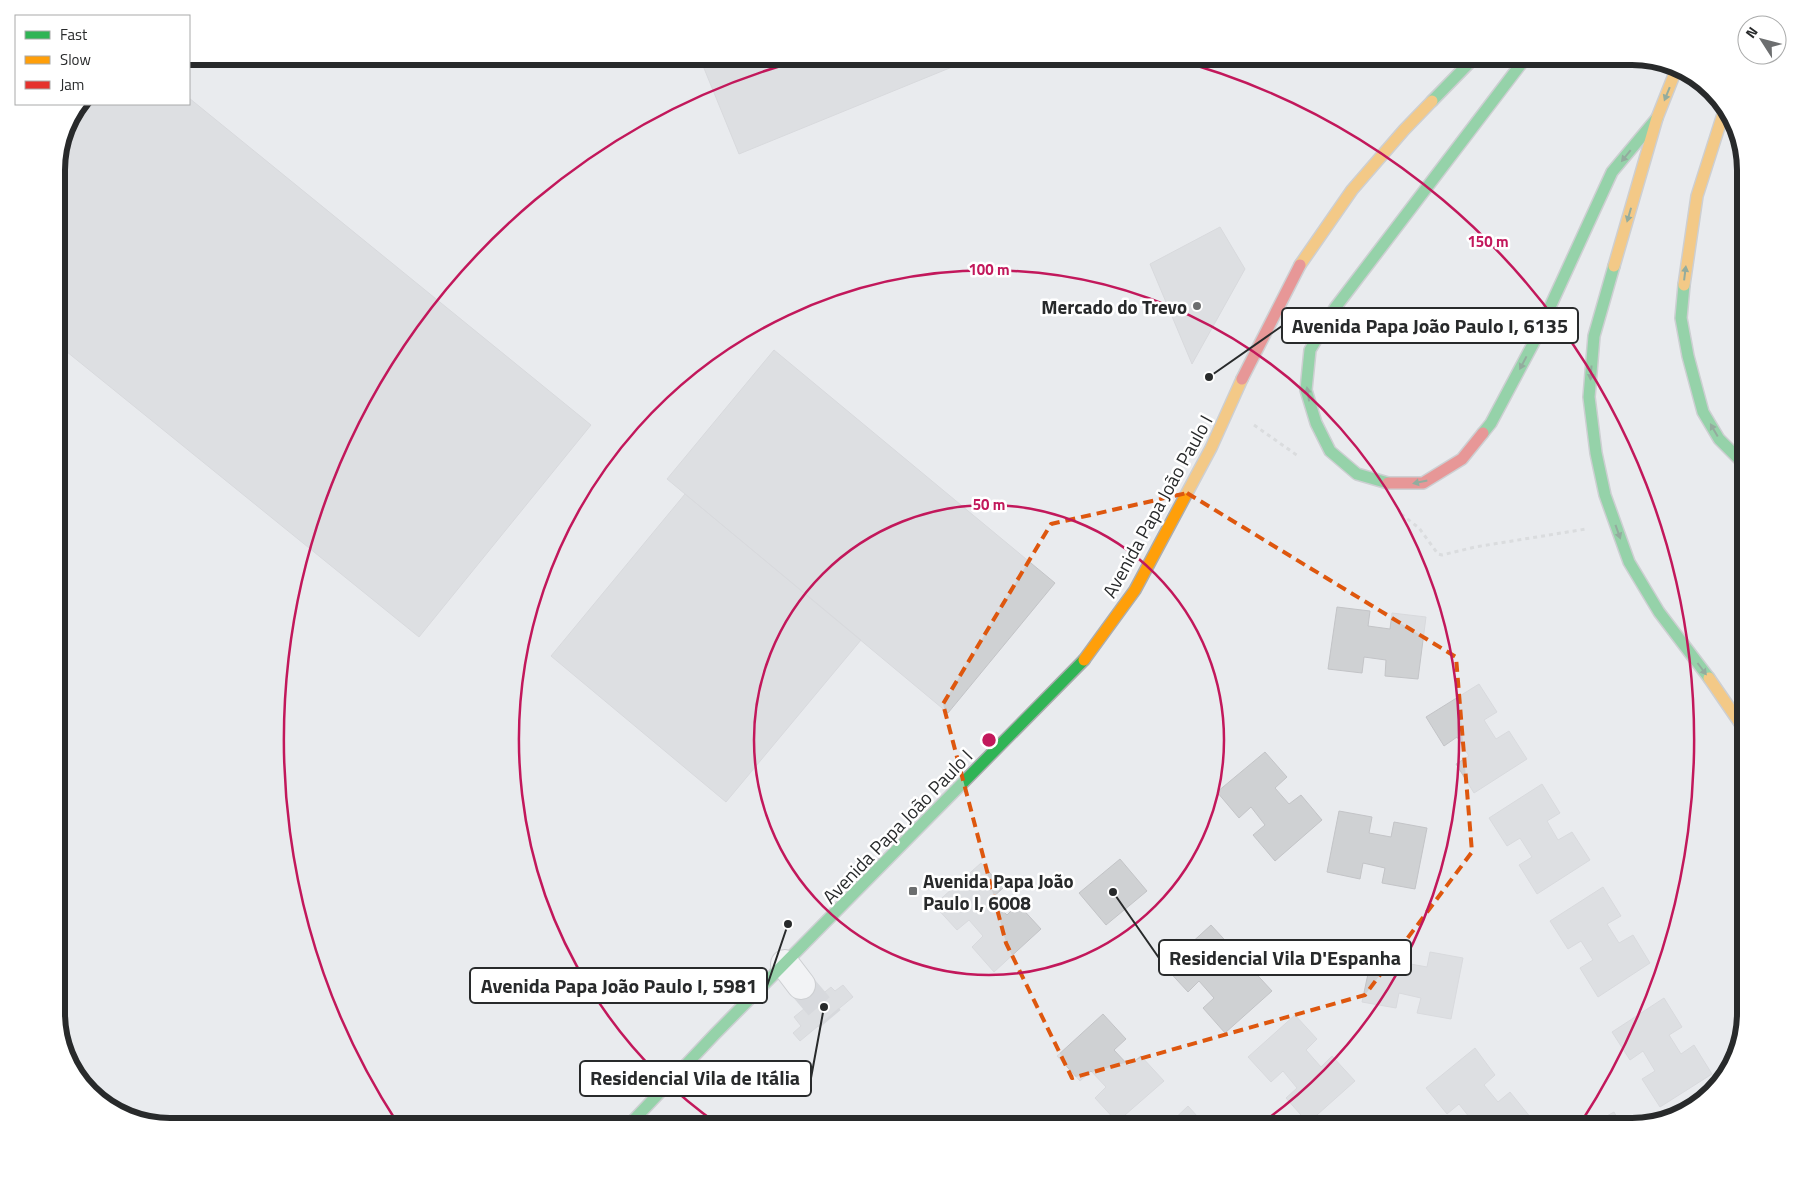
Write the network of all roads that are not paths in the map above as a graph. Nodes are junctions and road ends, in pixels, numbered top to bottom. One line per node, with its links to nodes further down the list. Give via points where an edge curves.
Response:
1 (1467, 65): 8 (main road, Avenida Papa João Paulo I, via 1352,190 1298,268 1211,448 1135,590 1088,656)
2 (1520, 65): 4 (main road, one-way to 2, via 1612,172 1529,353 1491,423 1462,459 1423,483 1390,484 1357,474 1330,451 1316,424 1306,390 1310,350 1341,300)
3 (1674, 74): 4 (main road, one-way to 4)
4 (1657, 118): 7 (main road, one-way to 7, via 1594,336 1589,397 1596,453 1605,495 1629,562 1660,612)
5 (1723, 118): 6 (main road, one-way to 5, via 1719,439 1704,412 1681,318 1697,196)
6 (1737, 457)
7 (1737, 719)
8 (785, 964): 9 (street); 10 (main road, Avenida Papa João Paulo I)
9 (801, 985)
10 (635, 1118)

